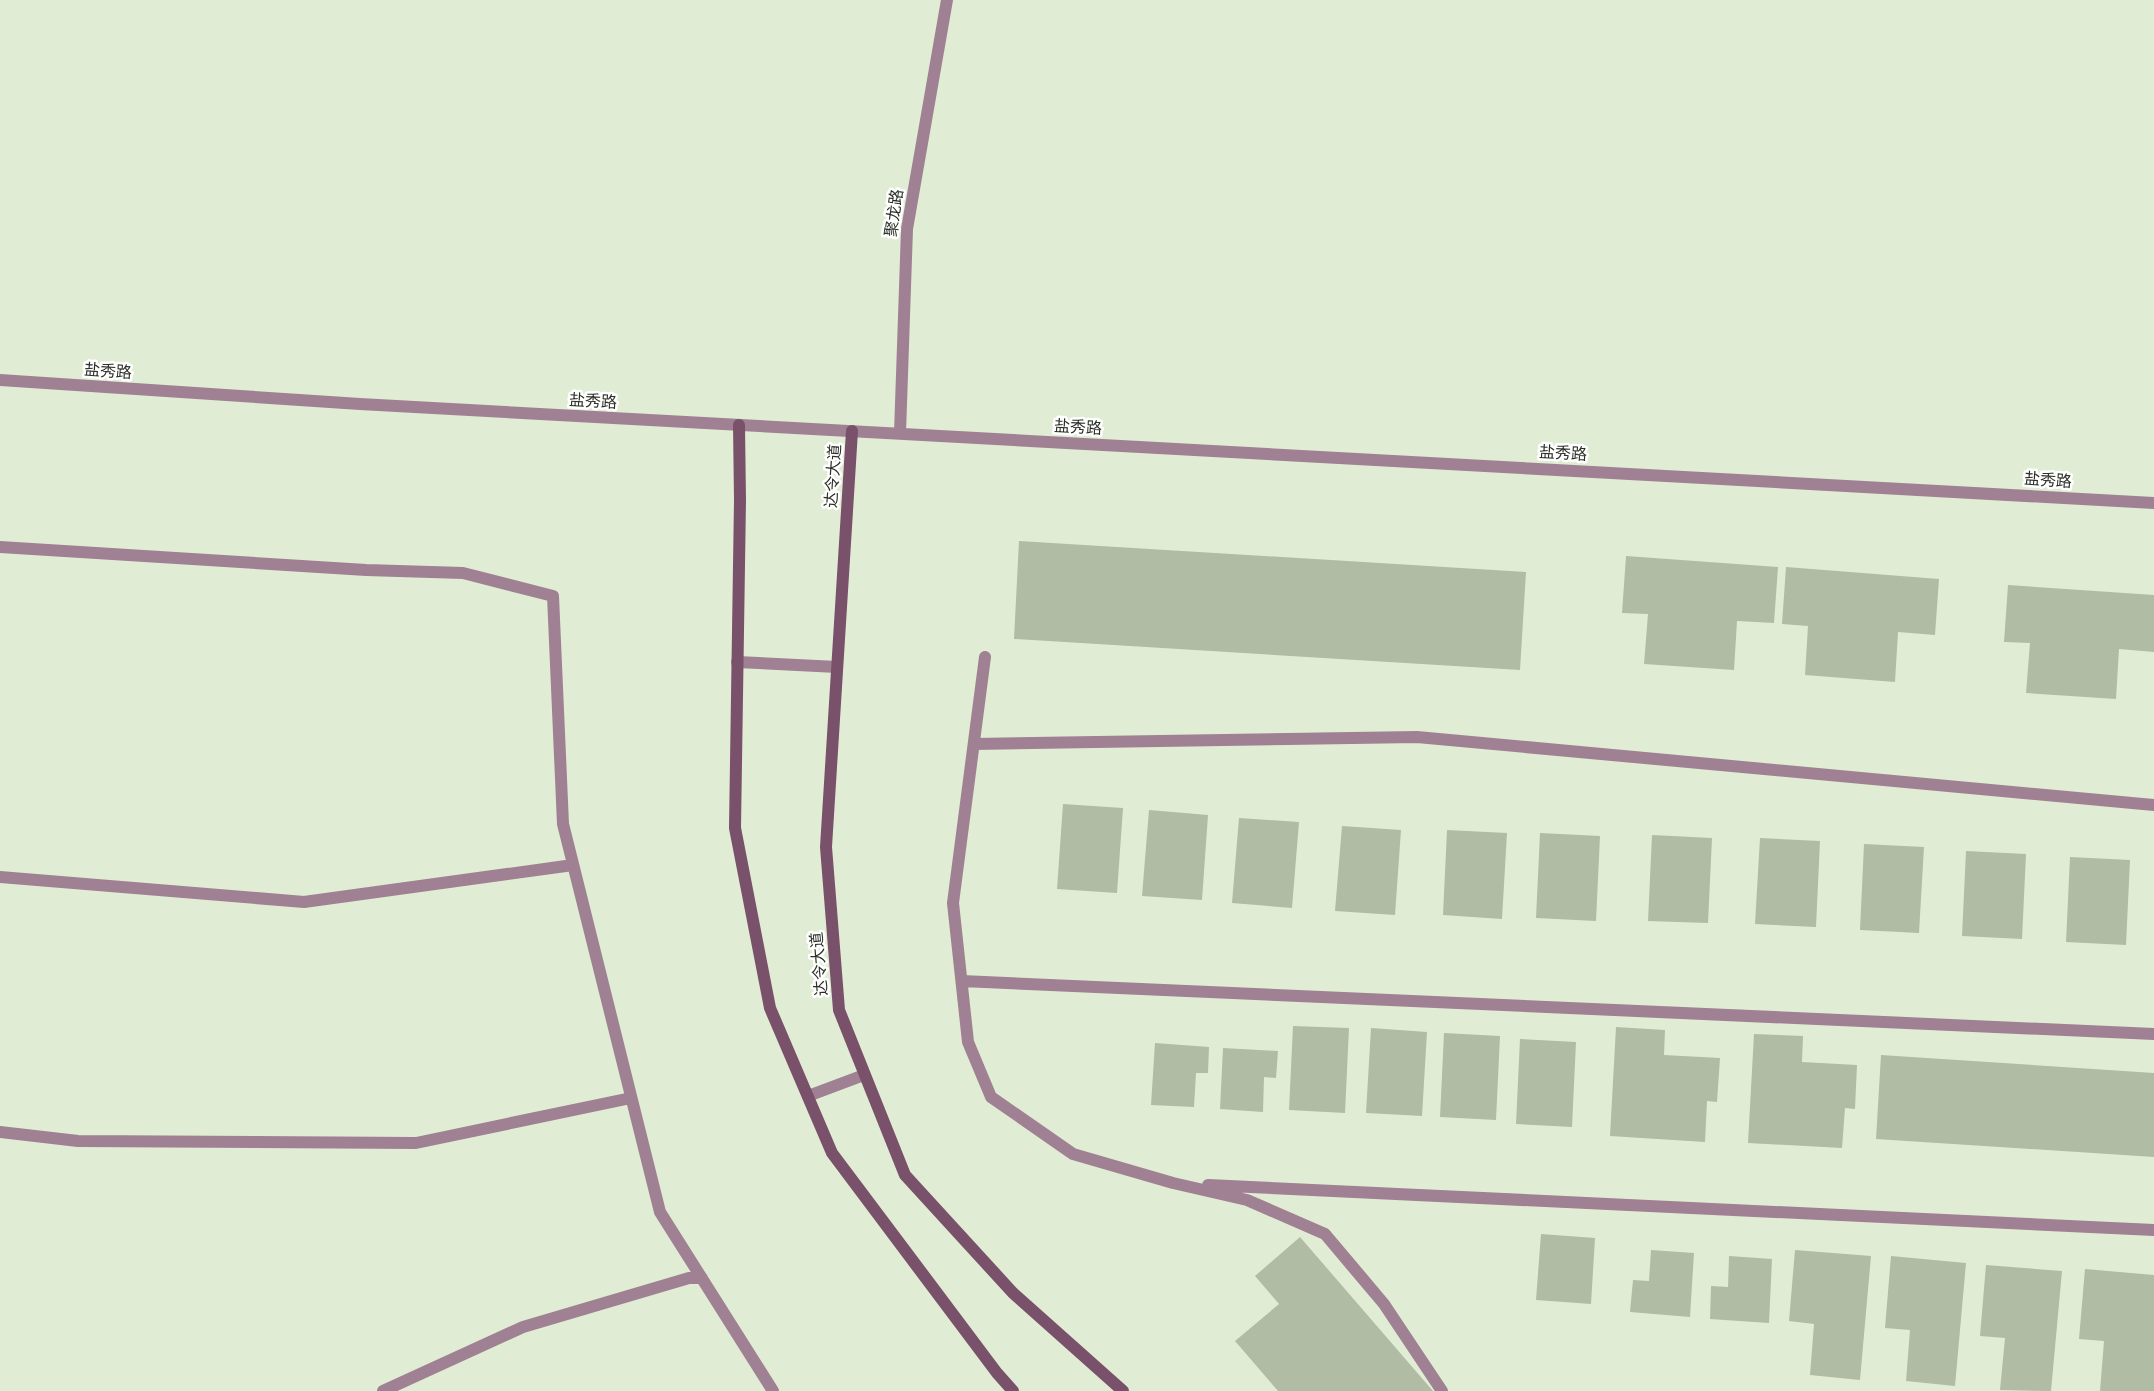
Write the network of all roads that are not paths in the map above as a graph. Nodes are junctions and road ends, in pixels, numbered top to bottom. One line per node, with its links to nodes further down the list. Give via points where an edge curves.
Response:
1 (947, 0): 5 (street, 聚龙路, via 907,229)
2 (0, 380): 3 (street, 盐秀路)
3 (739, 425): 4 (street, 盐秀路); 9 (street)
4 (852, 431): 5 (street, 盐秀路); 10 (street, 达令大道)
5 (900, 433): 6 (street, 盐秀路)
6 (2154, 503)
7 (0, 546): 13 (street, via 463,573 553,596 563,824)
8 (985, 657): 11 (street)
9 (737, 662): 10 (street); 18 (street, via 735,828 770,1008)
10 (837, 667): 17 (street, 达令大道, via 826,847 839,1010)
11 (974, 744): 12 (street, via 1417,737); 15 (street, via 953,903)
12 (2154, 805)
13 (573, 865): 14 (street, via 304,902); 19 (street)
14 (0, 877)
15 (962, 981): 16 (street); 21 (street, via 968,1042 991,1097 1072,1154)
16 (2154, 1034)
17 (864, 1075): 18 (street); 27 (street, 达令大道, via 904,1175 1013,1293)
18 (808, 1096): 26 (street, via 832,1153)
19 (631, 1098): 20 (street, via 416,1143 78,1141); 23 (street, via 660,1212)
20 (0, 1132)
21 (1173, 1183): 22 (street); 28 (street, via 1247,1200 1326,1234 1384,1304)
22 (2154, 1230)
23 (702, 1278): 24 (street, via 689,1278 523,1327); 25 (street)
24 (383, 1391)
25 (773, 1391)
26 (1013, 1391)
27 (1123, 1391)
28 (1442, 1391)

